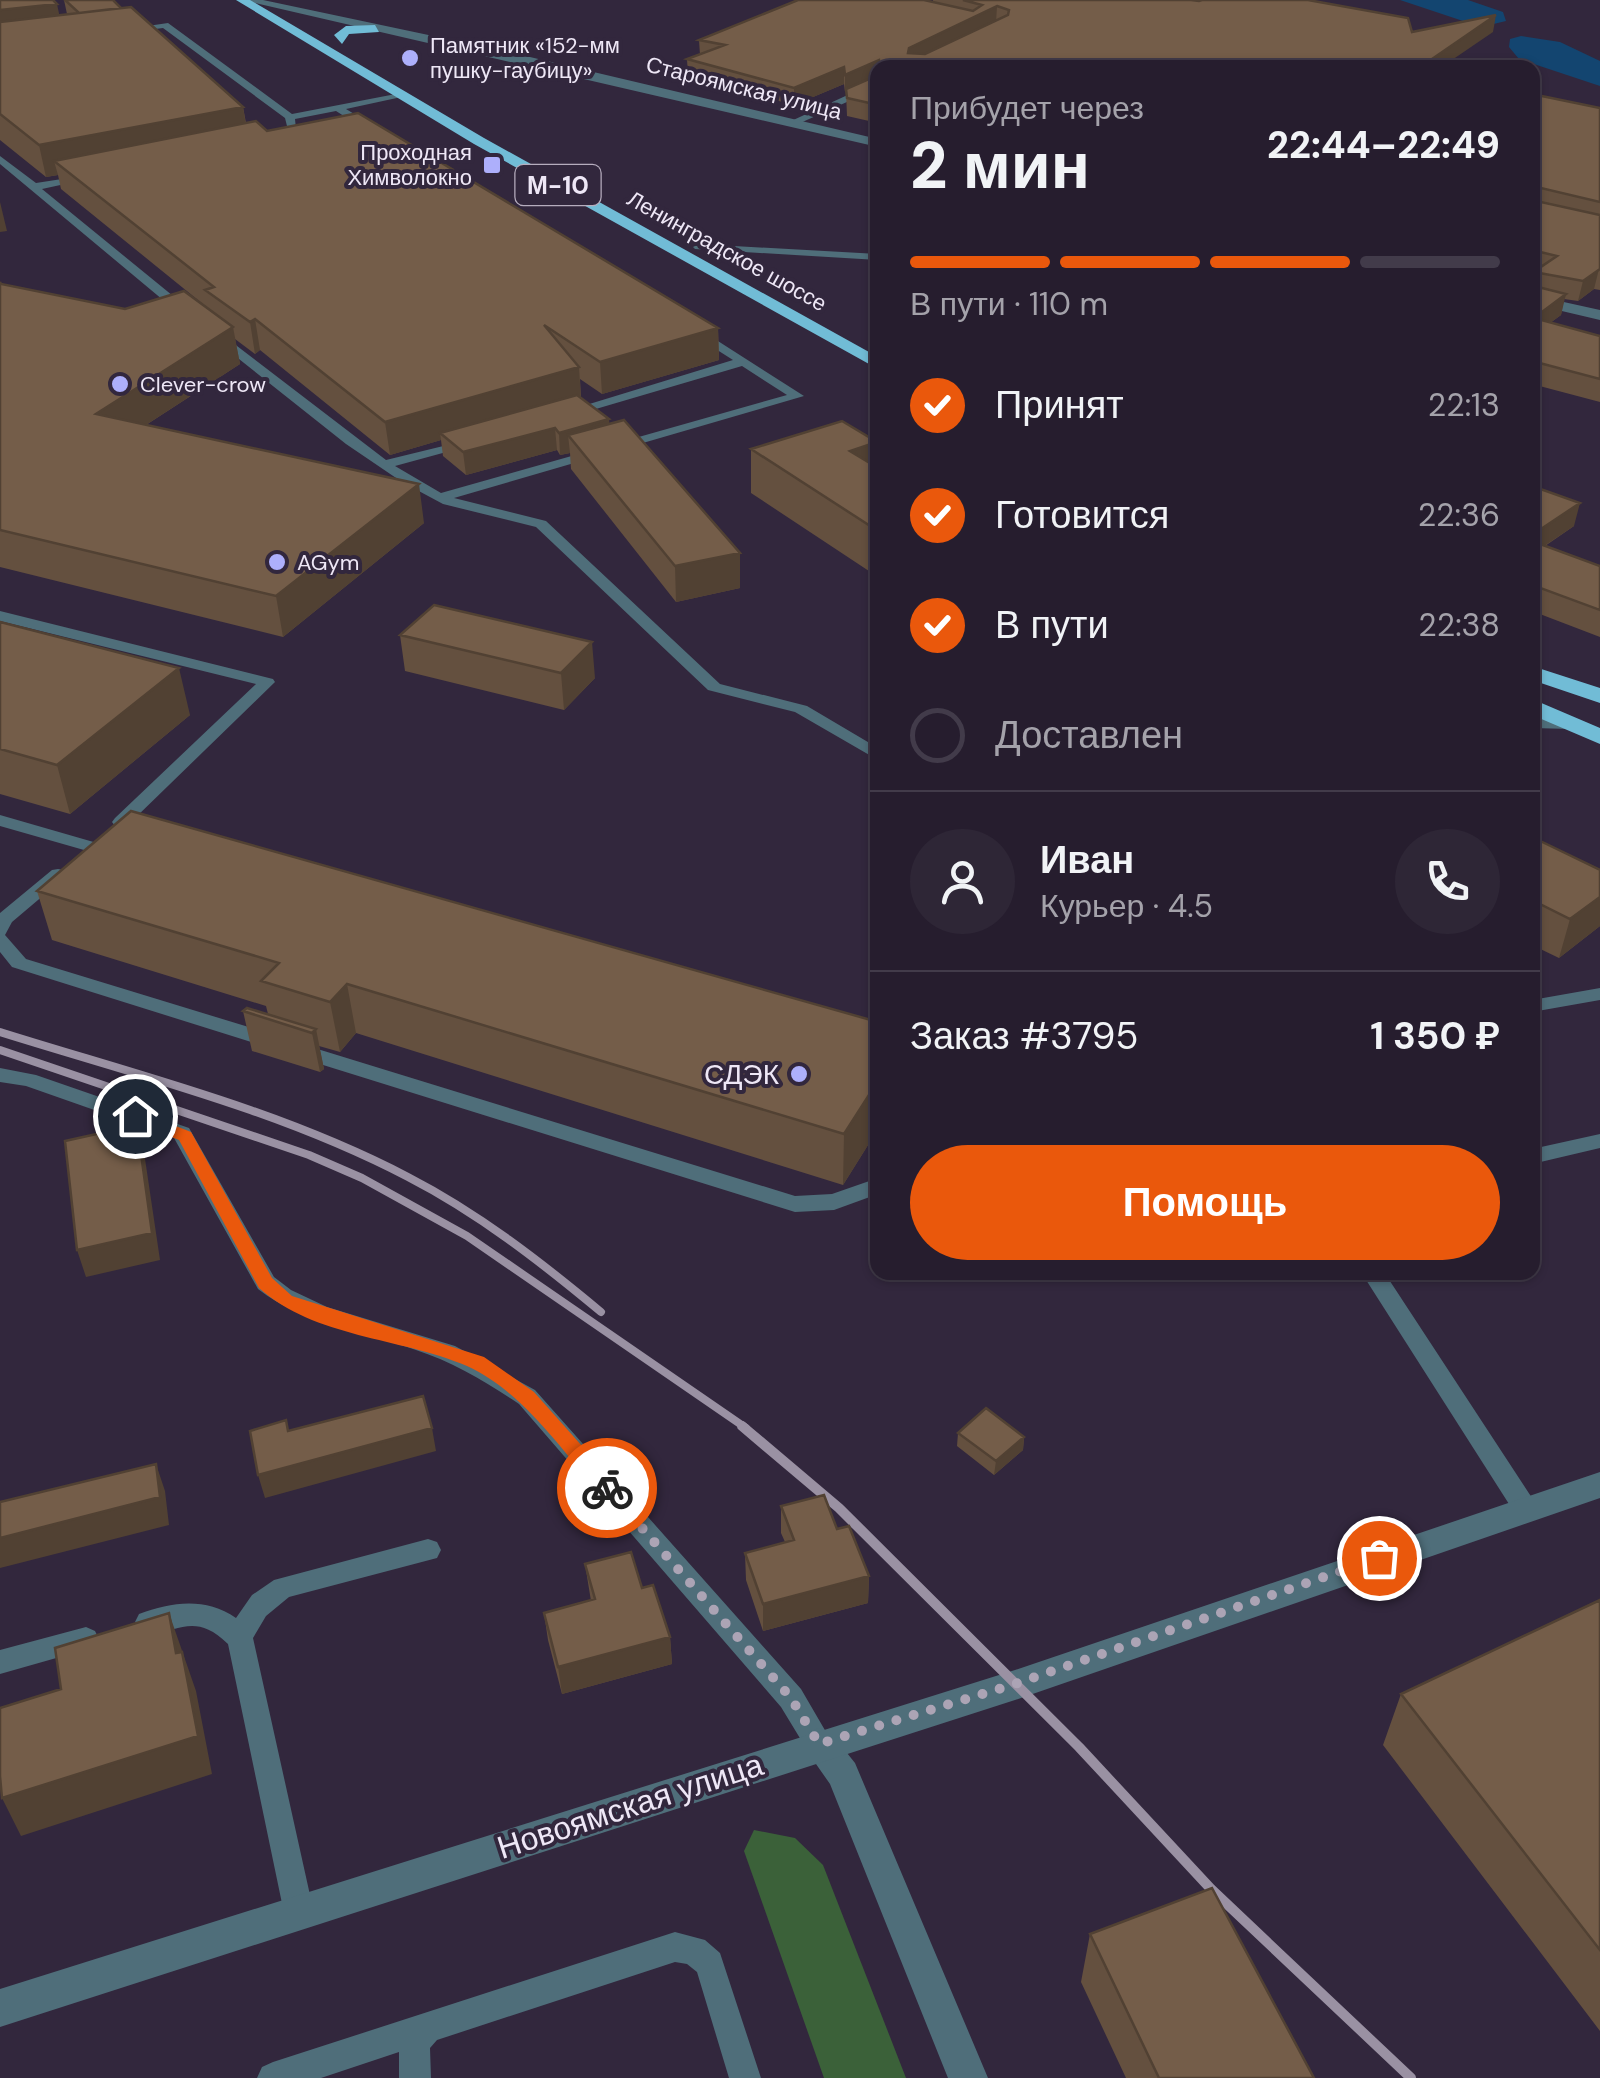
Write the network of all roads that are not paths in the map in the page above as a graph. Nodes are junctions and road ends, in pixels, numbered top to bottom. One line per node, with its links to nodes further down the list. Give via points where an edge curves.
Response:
1 (245, 0): 3 (street); 9 (highway, Ленинградское шоссе / М-10)
2 (271, 0): 3 (highway, Ленинградское шоссе / М-10)
3 (284, 5): 4 (street, Староямская улица); 6 (street, Староямская улица); 7 (highway, Ленинградское шоссе / М-10)
4 (375, 29): 6 (street, Староямская улица); 7 (highway, via 346,30)
5 (113, 32): 11 (lane, via 165,24)
6 (424, 38): 12 (street, Староямская улица)
7 (342, 40): 19 (highway, Ленинградское шоссе / М-10)
8 (870, 88): 12 (lane)
9 (401, 96): 10 (lane); 25 (highway, Ленинградское шоссе / М-10)
10 (337, 108): 11 (lane); 13 (lane)
11 (290, 116): 14 (lane, via 292,127)
12 (794, 122): 15 (street, Староямская улица)
13 (388, 138)
14 (258, 142)
15 (870, 142)
16 (0, 159): 18 (lane)
17 (109, 172): 18 (lane)
18 (34, 187): 29 (lane, via 171,301)
19 (699, 246): 20 (lane); 24 (highway, Ленинградское шоссе / М-10)
20 (870, 257)
21 (1540, 301): 22 (street)
22 (1600, 315)
23 (680, 320): 26 (lane)
24 (870, 340)
25 (870, 360)
26 (744, 362): 27 (lane); 30 (lane, via 798,396)
27 (551, 418)
28 (478, 438): 29 (lane)
29 (387, 464): 30 (lane)
30 (439, 498): 38 (lane, via 541,524 714,687 801,709)
31 (0, 616): 40 (lane, via 267,682)
32 (1540, 675): 33 (highway)
33 (1600, 696)
34 (1540, 710): 36 (highway)
35 (1540, 723): 36 (lane)
36 (1571, 724): 37 (highway)
37 (1600, 737)
38 (870, 750)
39 (0, 820): 42 (lane)
40 (120, 822): 41 (lane); 42 (lane)
41 (158, 832)
42 (91, 846): 43 (lane, via 3,920)
43 (0, 930)
44 (0, 940): 50 (lane, via 19,962 795,1204 834,1202)
45 (1600, 994): 46 (lane)
46 (1540, 1005)
47 (0, 1075): 57 (lane, via 182,1133 266,1283 286,1301 477,1362 528,1398 791,1698)
48 (1600, 1141): 49 (lane)
49 (1540, 1154)
50 (870, 1188)
51 (1377, 1280): 53 (lane)
52 (1600, 1485): 53 (street, Новоямская улица)
53 (1525, 1508): 57 (street, Новоямская улица, via 1015,1684)
54 (428, 1550): 55 (lane, via 274,1593 249,1615)
55 (240, 1638): 56 (lane, via 206,1612 181,1613); 58 (lane)
56 (0, 1662)
57 (819, 1744): 58 (street, Новоямская улица); 64 (street, via 843,1774)
58 (298, 1913): 59 (street, Новоямская улица)
59 (0, 2008)
60 (427, 2028): 61 (lane); 62 (lane, via 414,2043); 63 (lane, via 676,1946 709,1963)
61 (273, 2078)
62 (415, 2078)
63 (745, 2078)
64 (968, 2078)

